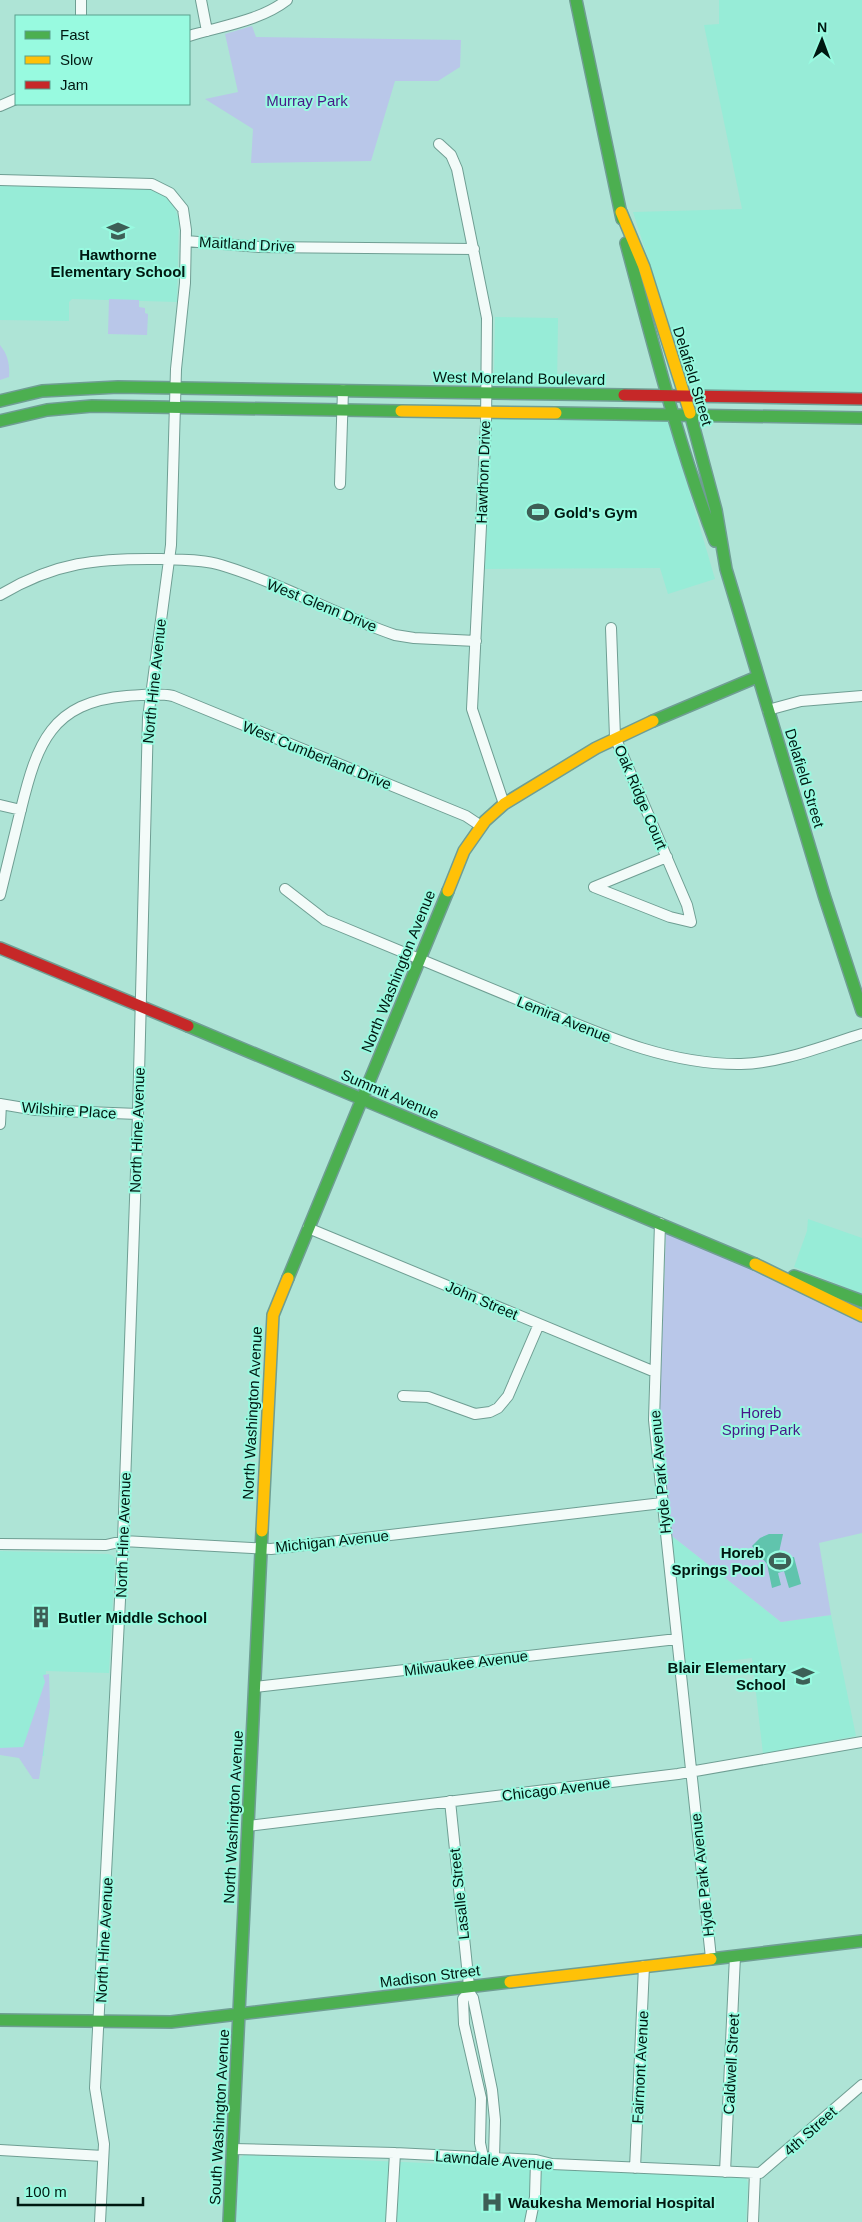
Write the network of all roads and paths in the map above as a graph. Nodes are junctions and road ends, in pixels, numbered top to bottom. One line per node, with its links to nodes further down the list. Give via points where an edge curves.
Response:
1 (81, 0): 5 (street)
2 (201, 0): 6 (street)
3 (287, 0): 6 (street, via 258,16)
4 (576, 0): 14 (street, Delafield Street, via 621,212)
5 (81, 15)
6 (207, 31): 7 (street)
7 (190, 36)
8 (15, 99): 9 (street)
9 (0, 106)
10 (439, 144): 13 (street, Hawthorn Drive, via 451,155 457,169)
11 (0, 180): 12 (street, Maitland Drive, via 142,182 157,185 170,193 182,210 186,221)
12 (186, 241): 13 (street, Maitland Drive, via 259,247); 17 (street, North Hine Avenue)
13 (474, 249): 20 (street, Hawthorn Drive, via 488,318)
14 (638, 269): 15 (street, Delafield Street); 16 (street, Delafield Street)
15 (670, 349): 16 (street); 24 (street, Delafield Street)
16 (657, 354): 23 (street, Delafield Street)
17 (176, 388): 18 (street, West Moreland Boulevard); 28 (street, West Moreland Boulevard, via 60,389); 29 (street, North Hine Avenue)
18 (213, 388): 19 (street, West Moreland Boulevard); 30 (street)
19 (343, 390): 20 (street, West Moreland Boulevard); 31 (street)
20 (486, 392): 21 (street, West Moreland Boulevard); 32 (street, Hawthorn Drive)
21 (554, 394): 22 (street, West Moreland Boulevard); 33 (street)
22 (614, 395): 23 (street, West Moreland Boulevard); 34 (street)
23 (669, 395): 24 (street, West Moreland Boulevard); 35 (street, Delafield Street)
24 (684, 396): 25 (street, West Moreland Boulevard); 36 (street, Delafield Street)
25 (761, 397): 26 (street, West Moreland Boulevard); 37 (street)
26 (808, 398): 27 (street, West Moreland Boulevard); 38 (street)
27 (862, 399)
28 (0, 400)
29 (176, 406): 30 (street); 40 (street, via 67,407); 47 (street, North Hine Avenue)
30 (212, 407): 31 (street)
31 (342, 409): 32 (street); 43 (street)
32 (486, 411): 33 (street); 50 (street, Hawthorn Drive)
33 (553, 412): 34 (street)
34 (615, 414): 35 (street)
35 (673, 415): 36 (street); 42 (street, Delafield Street)
36 (691, 415): 37 (street); 41 (street, Delafield Street)
37 (761, 416): 38 (street)
38 (808, 417): 39 (street)
39 (862, 418)
40 (0, 421)
41 (702, 458): 42 (street); 44 (street, Delafield Street)
42 (688, 462): 45 (street, Delafield Street)
43 (340, 484)
44 (713, 498): 45 (street); 46 (street, Delafield Street)
45 (700, 502): 46 (street, Delafield Street)
46 (722, 553): 51 (street, Delafield Street)
47 (170, 559): 48 (street, West Glenn Drive, via 115,558 85,562 33,578); 50 (street, West Glenn Drive, via 199,560 225,566 395,635); 52 (street, North Hine Avenue)
48 (0, 595)
49 (612, 628): 55 (street)
50 (476, 641): 56 (street, Hawthorn Drive, via 472,716)
51 (758, 677): 54 (street, Delafield Street); 55 (street, North Washington Avenue)
52 (150, 694): 58 (street, West Cumberland Drive, via 93,702 62,720 37,752); 59 (street, West Cumberland Drive, via 166,694 184,700 457,813); 65 (street, North Hine Avenue)
53 (862, 696): 54 (street, via 801,700)
54 (768, 710): 66 (street, Delafield Street)
55 (616, 738): 56 (street, North Washington Avenue); 60 (street, Oak Ridge Court)
56 (504, 804): 59 (street, North Washington Avenue)
57 (0, 805): 58 (street)
58 (21, 810): 62 (street, West Cumberland Drive)
59 (481, 826): 64 (street, North Washington Avenue, via 464,852)
60 (666, 857): 60 (street, Oak Ridge Court, via 691,922 594,887)
61 (286, 889): 64 (street, Lemira Avenue, via 325,920)
62 (0, 894)
63 (0, 948): 65 (street, Summit Avenue)
64 (420, 959): 67 (street, Lemira Avenue, via 639,1049 688,1061 763,1062); 68 (street, North Washington Avenue)
65 (140, 1006): 68 (street, Summit Avenue); 70 (street, North Hine Avenue)
66 (862, 1011)
67 (862, 1034)
68 (361, 1098): 72 (street, Summit Avenue); 73 (street, North Washington Avenue)
69 (0, 1104): 70 (street, Wilshire Place, via 36,1110); 71 (street)
70 (138, 1114): 81 (street, North Hine Avenue)
71 (0, 1124)
72 (660, 1223): 74 (street, Summit Avenue); 78 (street, Hyde Park Avenue)
73 (308, 1228): 77 (street, John Street); 83 (street, North Washington Avenue, via 272,1315)
74 (766, 1270): 75 (street, Summit Avenue, via 802,1278); 76 (street, Summit Avenue)
75 (862, 1301)
76 (862, 1316)
77 (539, 1324): 78 (street, John Street); 79 (street, via 508,1396 498,1408 475,1414 428,1397)
78 (655, 1372): 80 (street, Hyde Park Avenue, via 654,1420)
79 (403, 1396)
80 (662, 1503): 83 (street, Michigan Avenue); 84 (street, Hyde Park Avenue)
81 (123, 1541): 82 (street, Michigan Avenue, via 106,1545); 83 (street, Michigan Avenue); 97 (street, North Hine Avenue)
82 (0, 1544)
83 (261, 1548): 85 (street, North Washington Avenue)
84 (677, 1639): 85 (street, Milwaukee Avenue); 87 (street, Hyde Park Avenue)
85 (255, 1687): 89 (street, North Washington Avenue)
86 (862, 1742): 87 (street, Chicago Avenue)
87 (692, 1772): 88 (street, Chicago Avenue); 92 (street, Hyde Park Avenue)
88 (450, 1801): 89 (street, Chicago Avenue); 94 (street, Lasalle Street)
89 (248, 1826): 95 (street, North Washington Avenue)
90 (862, 1941): 91 (street, Madison Street)
91 (735, 1956): 92 (street, Madison Street); 107 (street, Caldwell Street)
92 (711, 1958): 93 (street, Madison Street)
93 (644, 1966): 94 (street, Madison Street); 106 (street, Fairmont Avenue)
94 (469, 1989): 95 (street, Madison Street); 103 (street, via 463,1999 464,2024 481,2098 480,2143); 104 (street, via 492,2090)
95 (239, 2014): 97 (street, Madison Street, via 171,2022); 99 (street, South Washington Avenue)
96 (0, 2020): 97 (street, Madison Street)
97 (100, 2022): 102 (street, North Hine Avenue, via 95,2088)
98 (862, 2085): 108 (street, 4th Street, via 773,2163)
99 (232, 2149): 101 (street, Lawndale Avenue); 110 (street, South Washington Avenue)
100 (0, 2150): 102 (street)
101 (395, 2153): 103 (street, Lawndale Avenue); 111 (street)
102 (103, 2156): 109 (street, North Hine Avenue)
103 (483, 2157): 104 (street, Lawndale Avenue)
104 (494, 2158): 105 (street, Lawndale Avenue)
105 (536, 2160): 106 (street, Lawndale Avenue, via 552,2164); 112 (street, via 535,2197)
106 (635, 2168): 107 (street, Lawndale Avenue)
107 (725, 2172): 108 (street, Lawndale Avenue)
108 (755, 2173): 113 (street)
109 (100, 2222)
110 (229, 2222)
111 (391, 2222)
112 (530, 2222)
113 (753, 2222)

